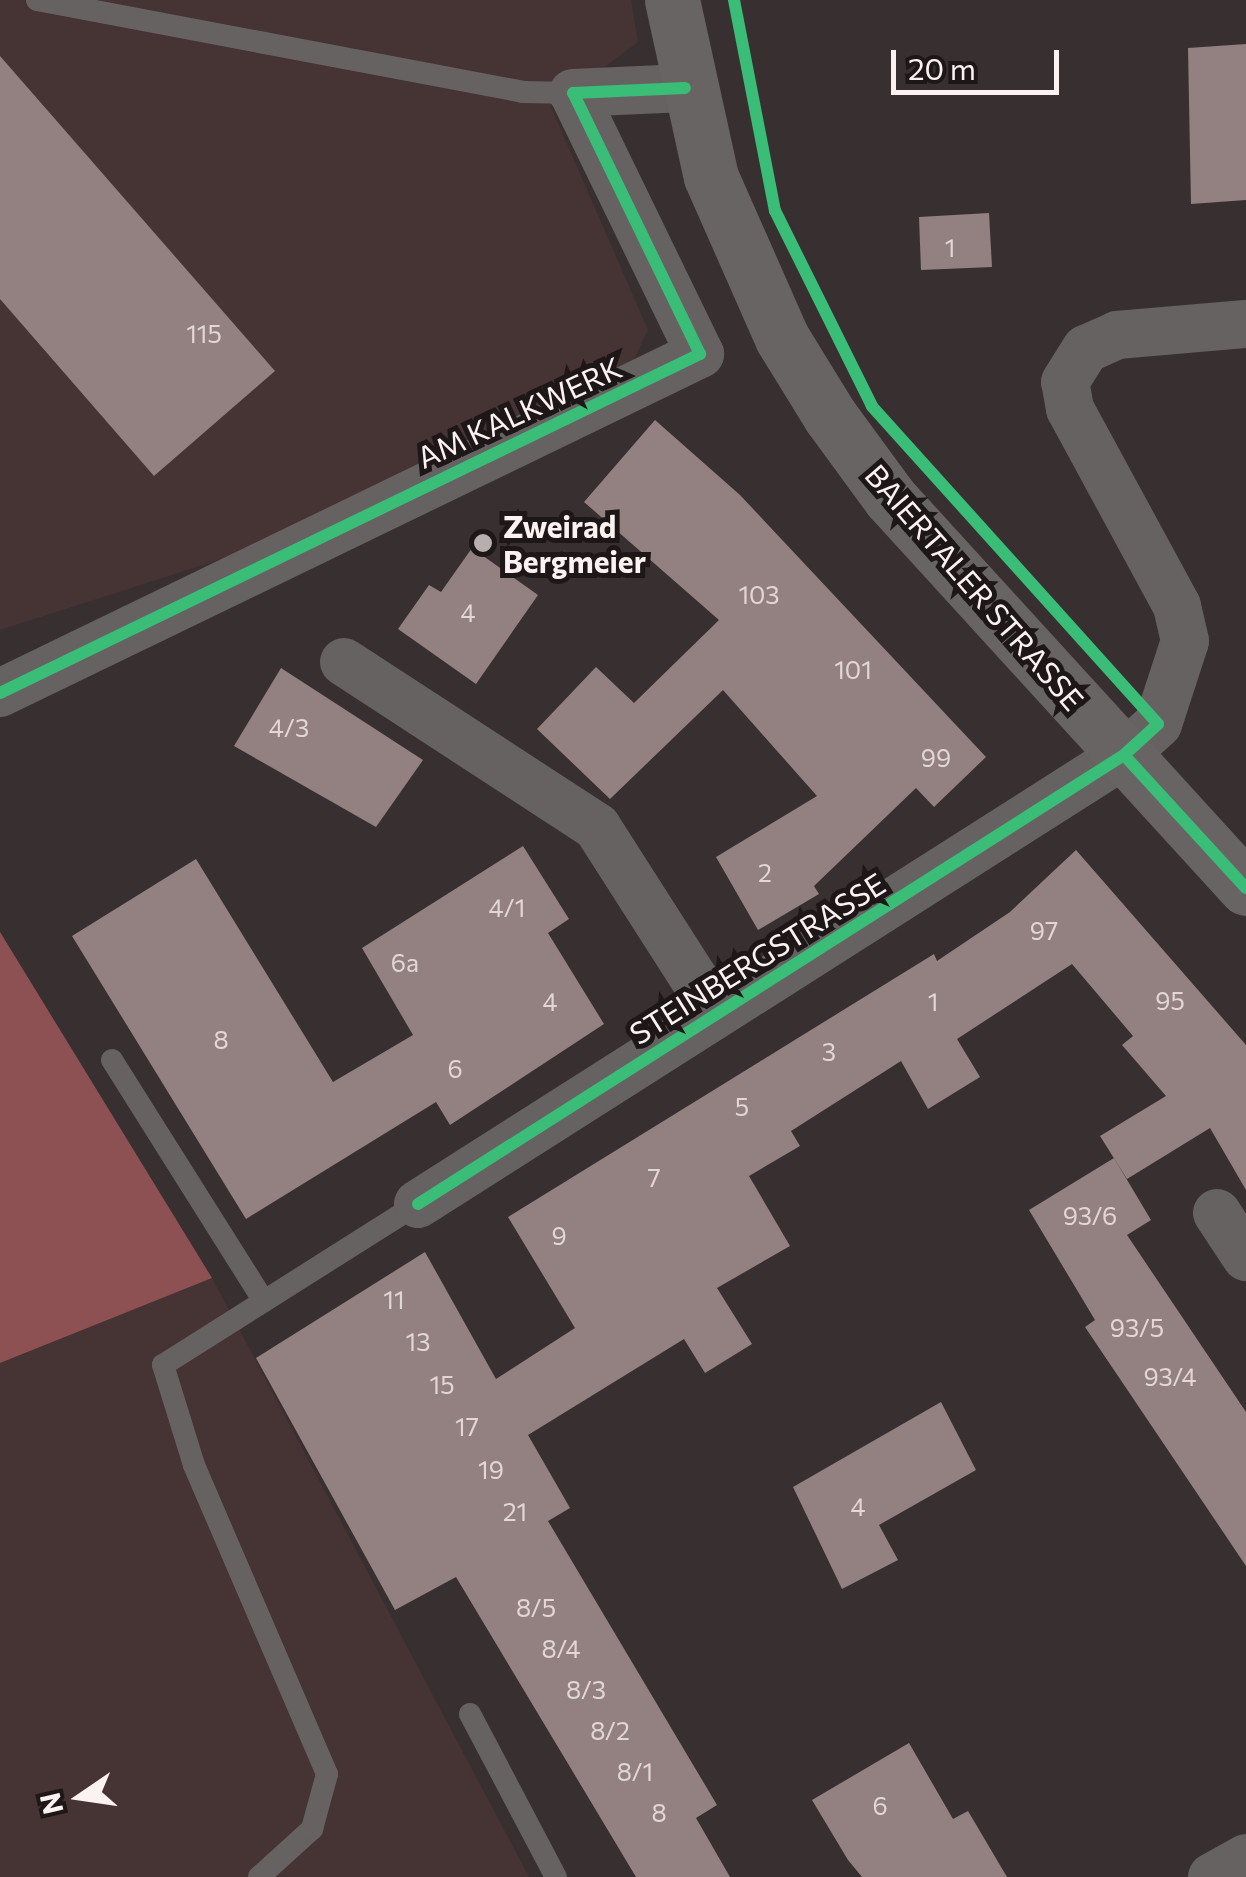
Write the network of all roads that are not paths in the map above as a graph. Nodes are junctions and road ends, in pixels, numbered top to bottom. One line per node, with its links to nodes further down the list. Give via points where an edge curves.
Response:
1 (37, 0): 4 (lane, via 523,92)
2 (672, 0): 3 (main road, BAIERTALER STRASSE)
3 (685, 88): 4 (street); 8 (main road, BAIERTALER STRASSE, via 745,260 830,416 890,498)
4 (573, 94): 7 (street, AM KALKWERK, via 700,354)
5 (1246, 324): 8 (street, STEINBERGSTRASSE, via 1118,335 1086,350 1066,382 1070,409 1177,606 1185,641 1158,724)
6 (344, 662): 10 (street, STEINBERGSTRASSE, via 597,827)
7 (0, 693)
8 (1124, 754): 9 (main road, BAIERTALER STRASSE); 10 (street, STEINBERGSTRASSE)
9 (1246, 888)
10 (716, 1013): 12 (street, STEINBERGSTRASSE)
11 (112, 1060): 15 (lane)
12 (418, 1204): 15 (lane)
13 (1217, 1214): 14 (street)
14 (1246, 1256)
15 (264, 1302): 18 (lane, via 163,1365 194,1465 327,1774 312,1829)
16 (470, 1714): 19 (lane)
17 (1246, 1858): 20 (street)
18 (259, 1877)
19 (556, 1877)
20 (1212, 1877)

